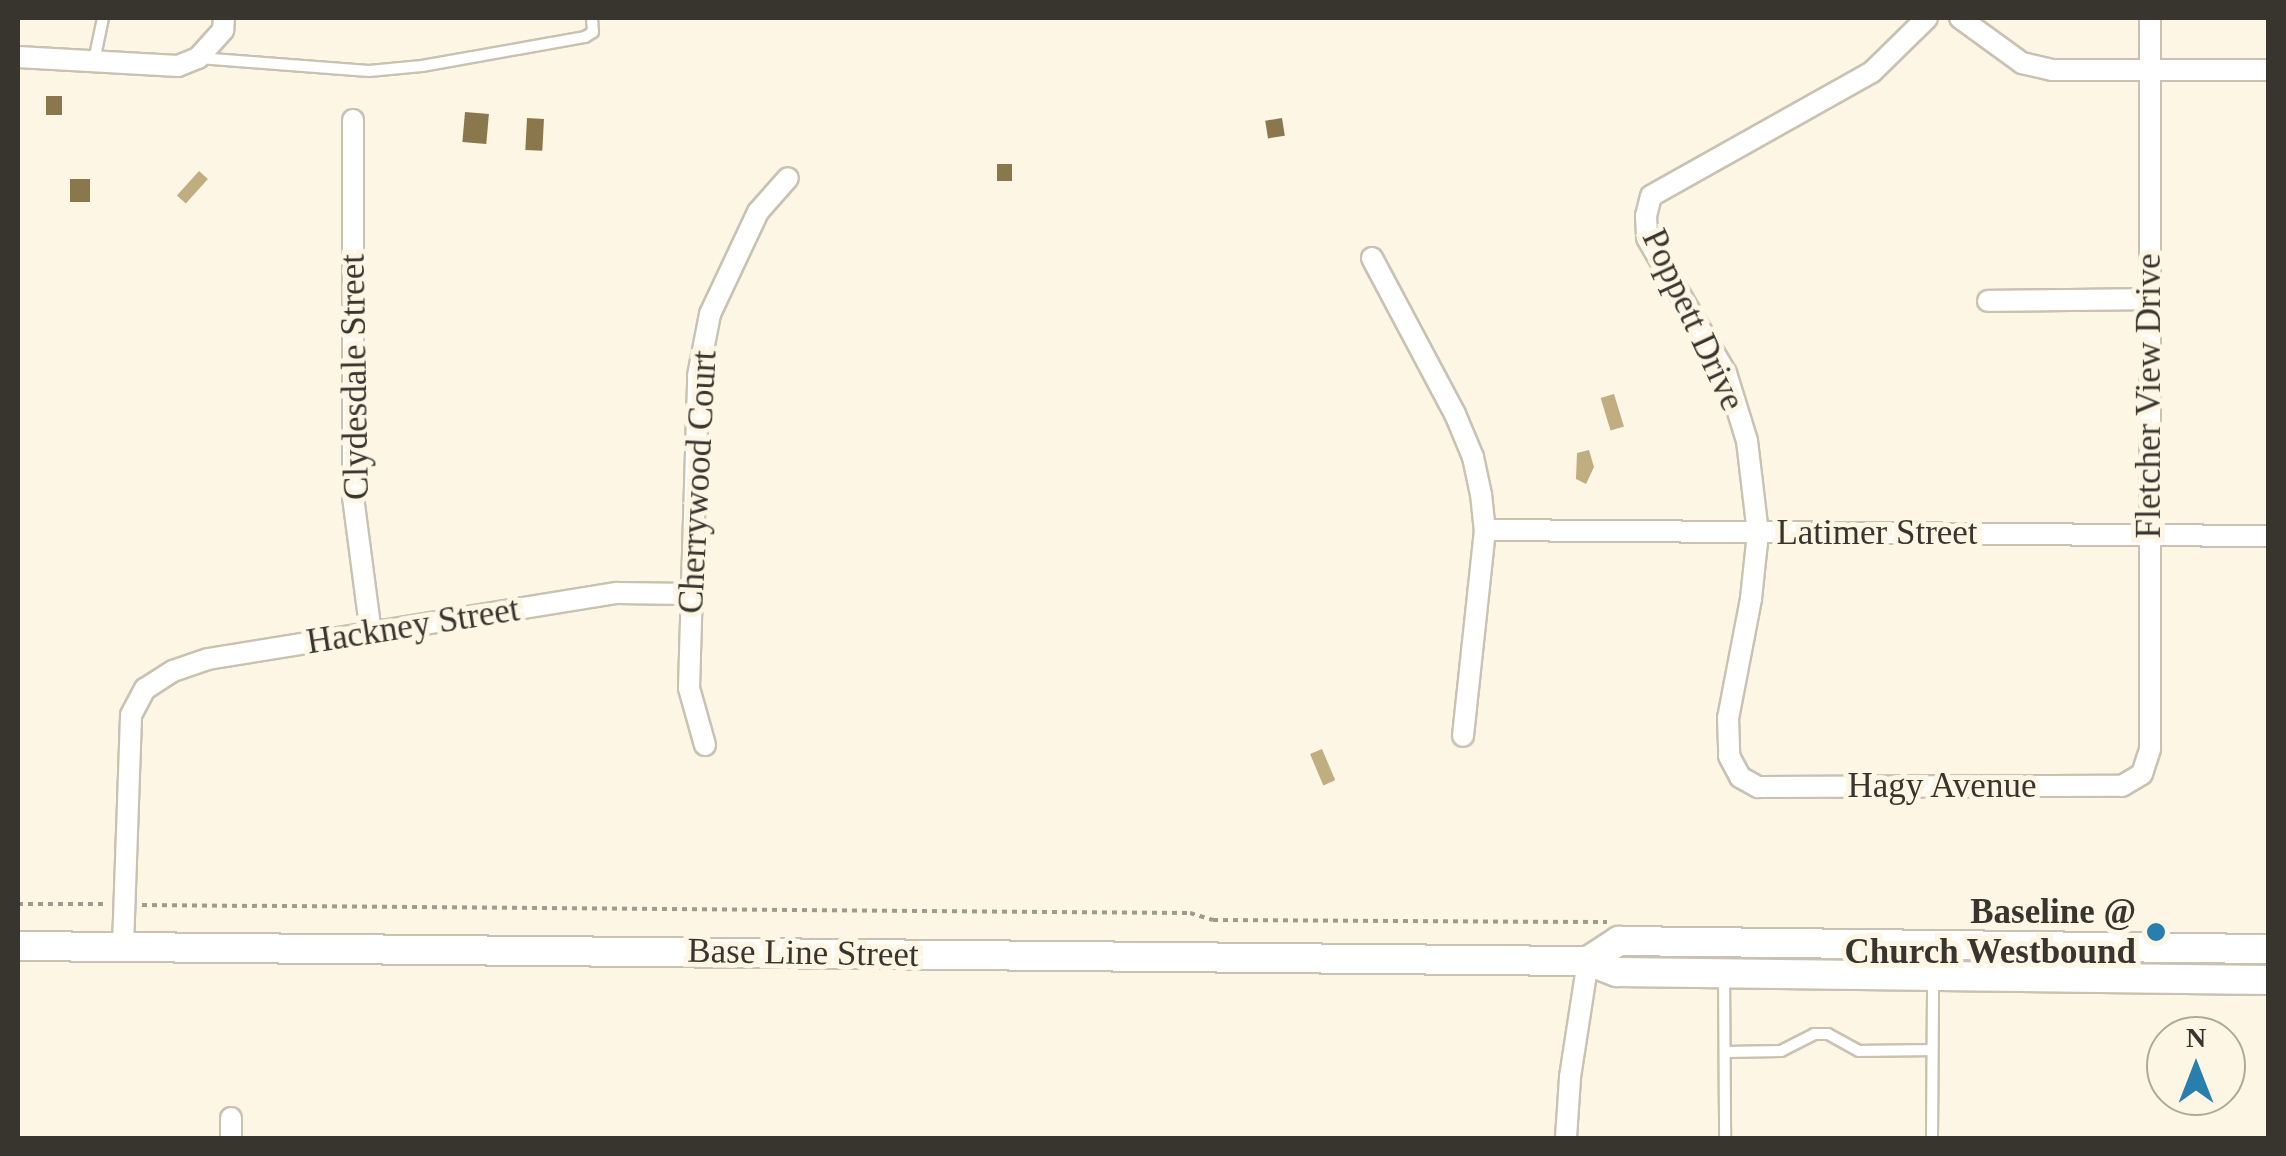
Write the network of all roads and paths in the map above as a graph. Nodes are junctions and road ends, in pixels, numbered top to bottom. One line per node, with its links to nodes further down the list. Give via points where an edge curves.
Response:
1 (103, 18): 9 (lane)
2 (224, 18): 8 (street, via 223,30)
3 (592, 18): 8 (lane, via 593,32 585,37 422,66 369,71)
4 (1927, 18): 18 (street, Poppett Drive, via 1872,72 1651,196 1648,238 1726,372 1746,441)
5 (1960, 18): 10 (street, via 2022,63 2052,70)
6 (2150, 18): 10 (street, Fletcher View Drive)
7 (18, 57): 9 (street)
8 (198, 58): 9 (street, via 178,66)
9 (94, 62)
10 (2150, 69): 11 (street); 15 (street, Fletcher View Drive)
11 (2268, 70)
12 (353, 120): 22 (street, Clydesdale Street, via 353,497)
13 (788, 178): 21 (street, Cherrywood Court, via 758,212 710,314 698,376)
14 (1372, 258): 17 (street, via 1473,457)
15 (2150, 299): 16 (street); 19 (street, Fletcher View Drive)
16 (1988, 300)
17 (1484, 530): 18 (street, Latimer Street); 23 (street)
18 (1758, 533): 19 (street, Latimer Street); 26 (street, Poppett Drive, via 1728,718 1729,756)
19 (2149, 536): 20 (street, Latimer Street); 25 (street, Fletcher View Drive, via 2150,749)
20 (2268, 536)
21 (688, 594): 22 (street, Hackney Street, via 617,593); 24 (street, Cherrywood Court, via 690,688)
22 (371, 633): 28 (street, Hackney Street, via 208,658 144,689 126,746)
23 (1463, 736)
24 (705, 745)
25 (2142, 774): 26 (street, Hagy Avenue, via 2122,786 1758,787)
26 (1740, 778)
27 (18, 904): 28 (path)
28 (124, 904): 29 (path); 32 (street)
29 (1626, 922)
30 (2070, 944): 33 (main road, Base Line Street); 34 (main road, Base Line Street, via 1619,941); 36 (main road, via 2030,957 1952,960 1940,963)
31 (18, 946): 32 (main road, Base Line Street)
32 (122, 946): 34 (main road, Base Line Street)
33 (2268, 949)
34 (1588, 961): 35 (main road, Base Line Street, via 1617,972); 40 (street)
35 (1724, 973): 36 (main road, Base Line Street); 39 (lane)
36 (1933, 976): 37 (main road, Base Line Street); 38 (lane)
37 (2268, 980)
38 (1932, 1050): 39 (lane, via 1859,1051 1814,1034 1781,1051); 42 (lane)
39 (1725, 1052): 41 (lane)
40 (1566, 1138)
41 (1726, 1138)
42 (1932, 1138)

